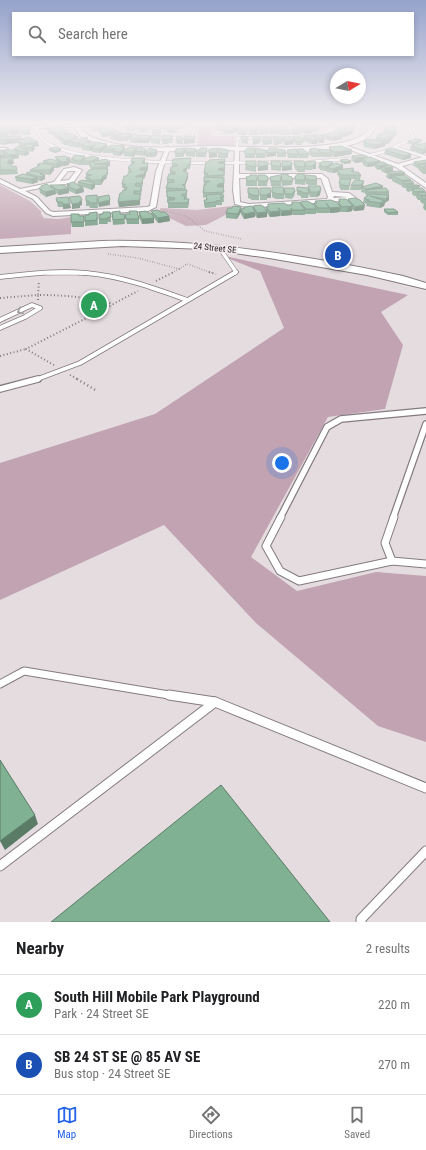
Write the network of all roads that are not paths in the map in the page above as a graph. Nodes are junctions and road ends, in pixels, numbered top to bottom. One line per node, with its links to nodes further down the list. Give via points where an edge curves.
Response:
1 (161, 166): 8 (street, via 152,209 55,214 49,213 35,198)
2 (237, 166): 4 (street)
3 (398, 166): 7 (street)
4 (236, 176): 9 (street, via 317,175 324,177); 10 (street, via 236,202 240,205)
5 (0, 181): 8 (street)
6 (56, 182): 8 (street)
7 (426, 186)
8 (21, 190)
9 (330, 194): 10 (street); 10 (street, via 349,195 353,198)
10 (329, 201)
11 (0, 244): 14 (main road, 24 Street SE, via 115,237 201,240 277,250)
12 (226, 249): 13 (main road, 24 Street SE, via 163,244 115,244); 16 (main road, 24 Street SE, via 277,256); 17 (lane, via 223,254 236,272)
13 (0, 250)
14 (426, 276)
15 (0, 277): 17 (lane, via 81,272 103,275)
16 (426, 286)
17 (187, 300): 20 (lane, via 80,363 21,386)
18 (0, 320): 19 (lane, one-way to 18, via 40,308 32,305)
19 (0, 328)
20 (0, 389)
21 (426, 411): 23 (lane, via 341,419 327,427 266,546 280,571 299,581)
22 (426, 424): 23 (lane, via 385,543)
23 (392, 561): 24 (lane)
24 (426, 564)
25 (0, 684): 26 (lane, via 24,671)
26 (215, 702): 27 (lane); 29 (lane)
27 (426, 788)
28 (426, 851): 30 (lane, via 361,919)
29 (0, 866)
30 (361, 922)

